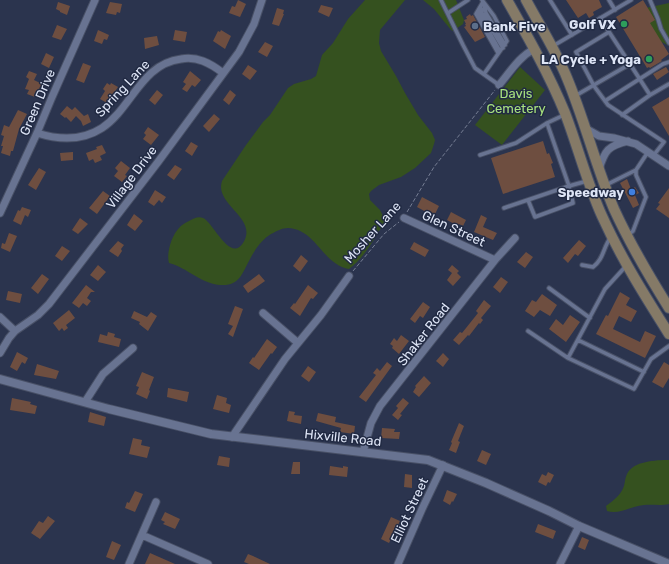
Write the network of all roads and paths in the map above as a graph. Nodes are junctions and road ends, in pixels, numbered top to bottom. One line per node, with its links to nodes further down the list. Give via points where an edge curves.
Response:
1 (95, 0): 36 (street, Green Drive)
2 (262, 0): 23 (street, Village Drive, via 250,34 240,52)
3 (441, 0): 13 (lane)
4 (468, 0): 13 (lane)
5 (507, 0): 20 (main road)
6 (526, 0): 18 (main road)
7 (550, 0): 16 (lane)
8 (609, 0): 12 (lane)
9 (631, 0): 12 (lane)
10 (650, 0): 17 (lane)
11 (482, 1): 19 (lane); 19 (lane, via 476,14)
12 (615, 10): 14 (lane)
13 (448, 13): 24 (lane, via 475,68)
14 (600, 18): 15 (lane); 16 (lane)
15 (609, 32): 22 (lane); 28 (lane, via 576,52)
16 (572, 36): 18 (lane)
17 (669, 43)
18 (552, 47): 30 (main road)
19 (502, 49): 24 (lane)
20 (534, 49): 27 (street, via 523,56); 32 (main road)
21 (669, 62): 25 (lane)
22 (630, 64): 25 (lane); 28 (lane)
23 (223, 73): 36 (street, Spring Lane, via 198,59 173,60 150,73 112,119 94,132 69,139); 65 (street, Village Drive, via 53,300 38,315)
24 (484, 74): 27 (lane)
25 (640, 80): 29 (lane); 31 (lane)
26 (669, 84): 29 (lane)
27 (499, 85): 51 (path, Mosher Lane, via 434,167)
28 (594, 86): 30 (lane); 31 (lane)
29 (650, 95): 33 (lane)
30 (574, 97): 35 (main road)
31 (606, 101): 33 (lane)
32 (565, 114): 34 (lane); 45 (main road)
33 (622, 115): 39 (lane)
34 (547, 123): 41 (lane, via 516,143); 46 (lane)
35 (585, 128): 38 (street, via 599,136); 43 (main road)
36 (37, 133): 50 (street, Green Drive)
37 (669, 140): 39 (lane)
38 (628, 141): 40 (street); 43 (street, via 607,150)
39 (664, 142): 40 (lane)
40 (651, 154): 42 (street); 44 (lane)
41 (480, 155)
42 (669, 166)
43 (599, 170): 47 (main road)
44 (636, 170): 47 (lane); 53 (lane, via 646,197 633,231)
45 (588, 180): 46 (lane); 52 (main road)
46 (569, 186): 48 (lane); 48 (lane, via 573,203 535,218)
47 (605, 186): 53 (main road)
48 (528, 200): 49 (lane)
49 (504, 208)
50 (0, 213)
51 (404, 218): 55 (street, Glen Street); 58 (path, Mosher Lane, via 384,234)
52 (611, 236): 56 (lane, via 599,263 593,268); 57 (main road)
53 (627, 236): 60 (main road)
54 (515, 238): 55 (street, Shaker Road)
55 (495, 260): 77 (street, Shaker Road, via 380,406 371,423)
56 (582, 265)
57 (626, 265): 63 (lane, via 605,289); 66 (main road)
58 (349, 276): 68 (street, Mosher Lane)
59 (549, 288): 63 (lane)
60 (669, 308)
61 (263, 313): 68 (street)
62 (0, 317): 65 (street)
63 (590, 318): 67 (lane)
64 (528, 330): 72 (lane)
65 (15, 331): 71 (street, Village Drive)
66 (669, 334)
67 (578, 340): 72 (lane); 73 (lane)
68 (298, 343): 76 (street, Mosher Lane)
69 (669, 346): 73 (lane, via 651,359)
70 (133, 348): 75 (street, via 103,374)
71 (0, 353)
72 (568, 358): 73 (lane, via 634,389)
73 (644, 372)
74 (0, 379): 75 (street, Hixville Road)
75 (85, 402): 76 (street, Hixville Road)
76 (232, 437): 77 (street, Hixville Road)
77 (363, 452): 78 (street, Hixville Road, via 419,458)
78 (443, 465): 80 (street, Hixville Road); 84 (street, Elliot Street)
79 (156, 502): 81 (street)
80 (579, 526): 85 (street); 86 (street, Hixville Road)
81 (142, 535): 82 (street); 83 (street)
82 (129, 564)
83 (208, 564)
84 (398, 564)
85 (560, 564)
86 (669, 564)

